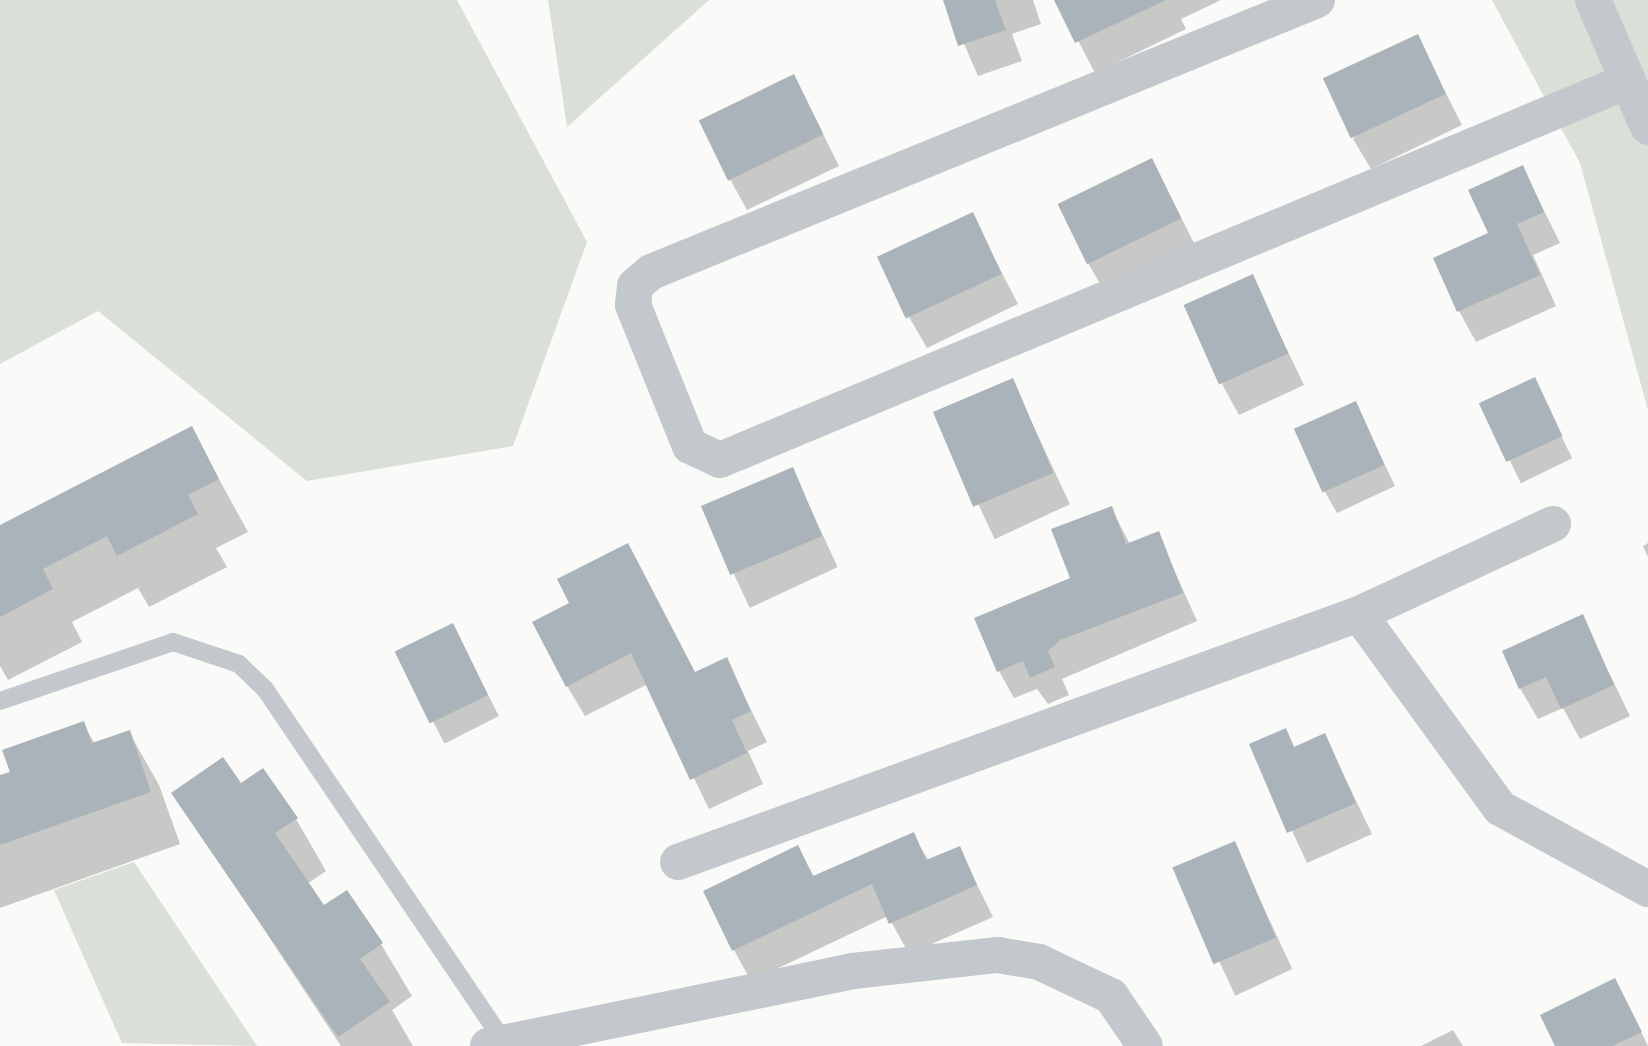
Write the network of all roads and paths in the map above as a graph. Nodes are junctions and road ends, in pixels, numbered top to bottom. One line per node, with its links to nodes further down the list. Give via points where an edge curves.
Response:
1 (1317, 0): 3 (street, via 651,272 635,286 633,305 690,446 720,460)
2 (1593, 0): 3 (street)
3 (1628, 81): 4 (street)
4 (1648, 127)
5 (1553, 524): 6 (street)
6 (1359, 614): 8 (street); 9 (street, via 1500,808)
7 (0, 701): 10 (lane, via 173,642 239,664 265,689)
8 (678, 862)
9 (1648, 889)
10 (495, 1043): 11 (street, via 853,971 998,955 1039,962 1111,996)
11 (1145, 1046)

